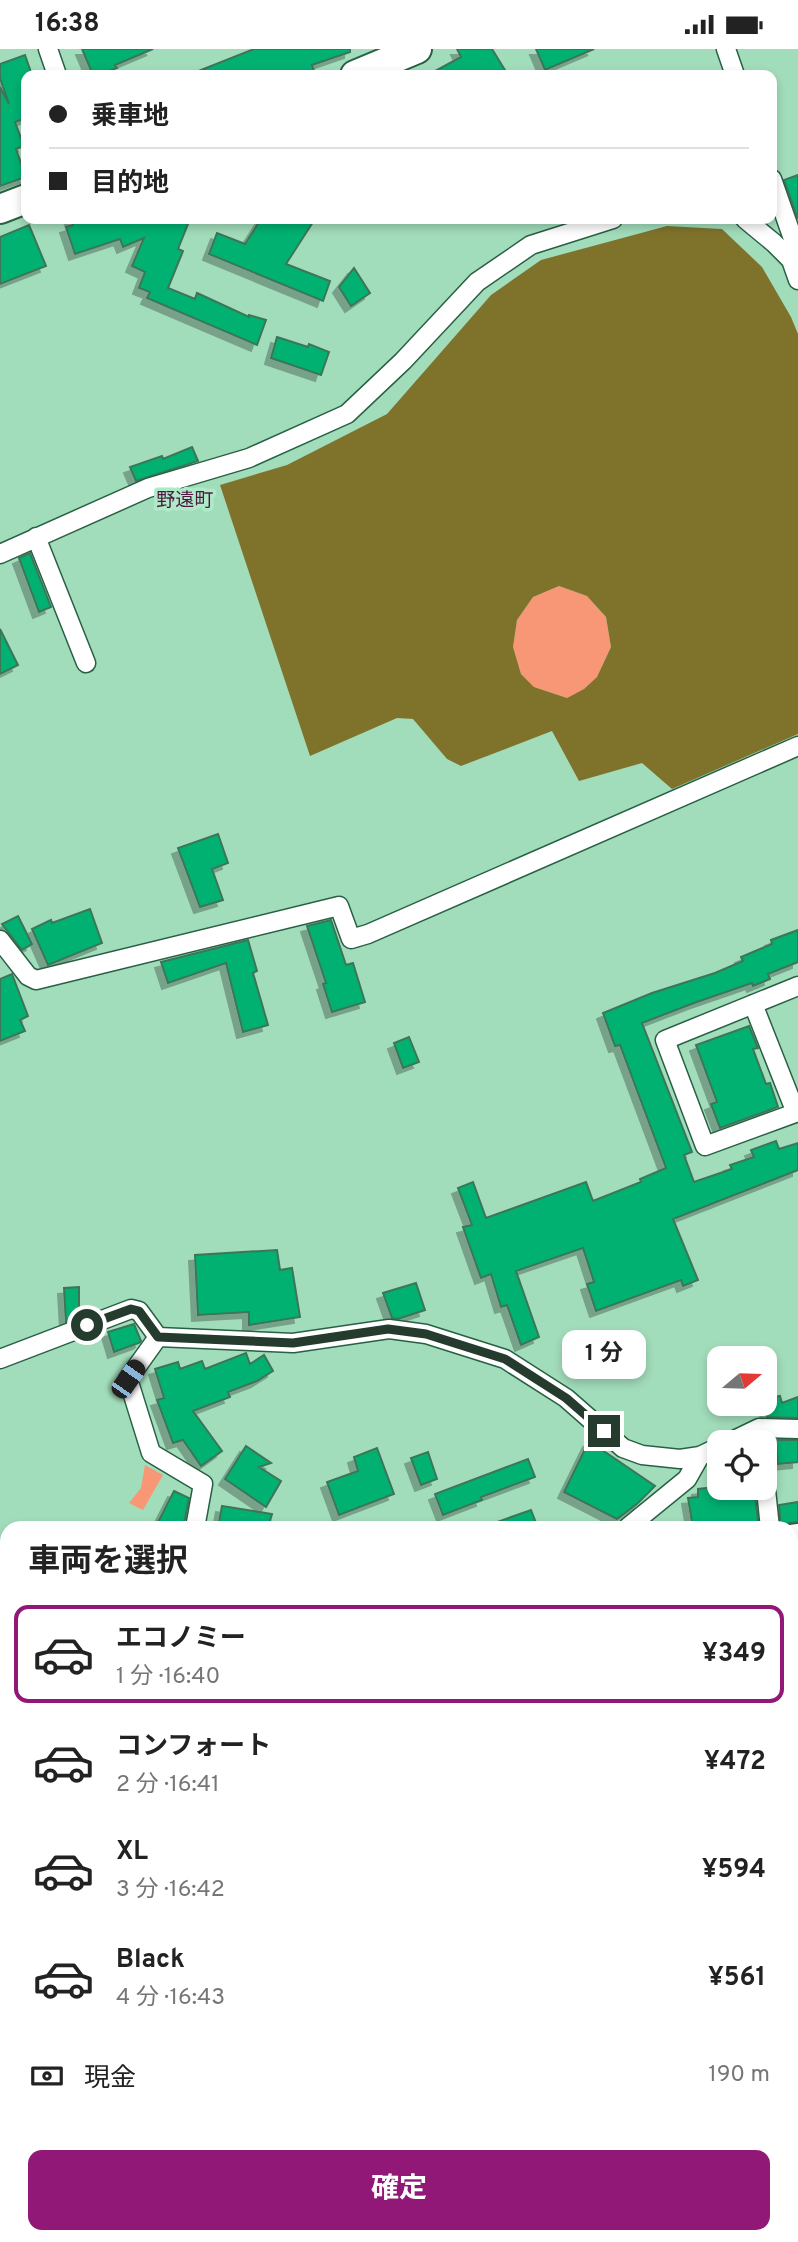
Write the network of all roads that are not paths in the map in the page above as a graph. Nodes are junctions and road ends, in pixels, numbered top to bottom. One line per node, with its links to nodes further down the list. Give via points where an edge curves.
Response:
1 (48, 49): 4 (street)
2 (416, 49): 5 (main road)
3 (726, 49): 6 (street)
4 (55, 70)
5 (367, 70)
6 (733, 70)
7 (777, 193): 12 (street, via 793,239)
8 (21, 201): 9 (main road)
9 (0, 209)
10 (597, 224): 14 (street, via 531,245 477,282 347,414 249,458 148,488)
11 (751, 224): 12 (street)
12 (791, 260): 13 (street)
13 (798, 280)
14 (36, 537): 15 (street); 16 (street)
15 (0, 554)
16 (86, 663)
17 (798, 746): 18 (street, via 351,939 339,906 36,981)
18 (0, 940)
19 (798, 986): 20 (street)
20 (753, 1004): 21 (street); 21 (street, via 665,1039 705,1146)
21 (797, 1112)
22 (158, 1337): 23 (street, via 139,1311 131,1309); 27 (street, via 293,1343 388,1329 426,1334 505,1359 566,1398 623,1448 680,1459); 29 (street, via 128,1379 151,1453 203,1484)
23 (0, 1359)
24 (798, 1429): 25 (street)
25 (777, 1432)
26 (707, 1453): 27 (street)
27 (700, 1456): 30 (street, via 687,1479)
28 (767, 1500): 31 (street)
29 (196, 1521)
30 (635, 1521)
31 (769, 1521)

